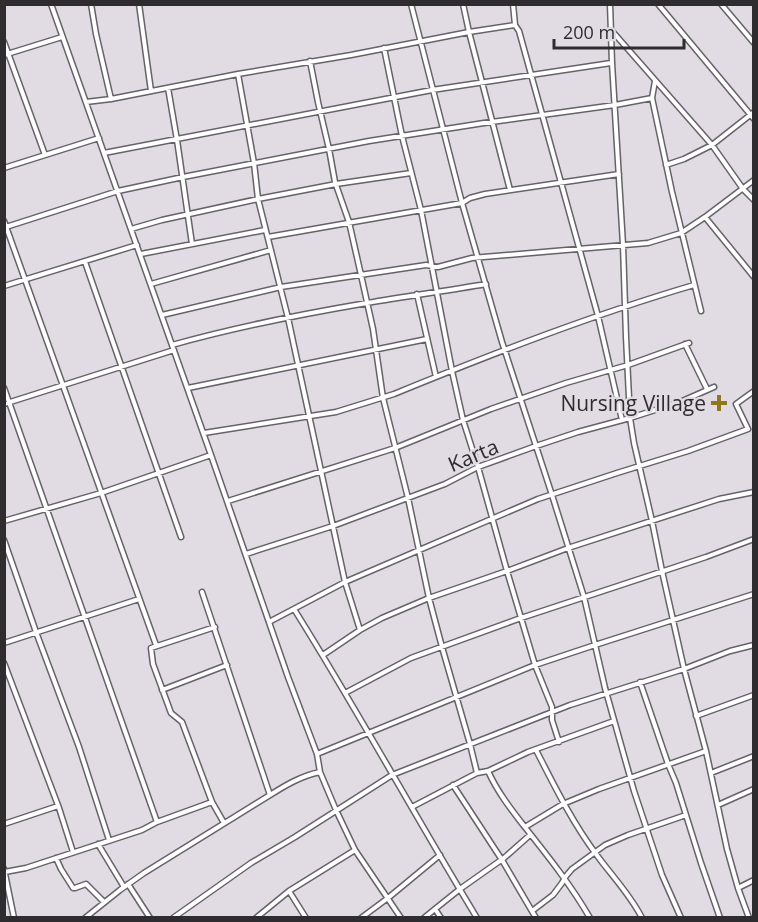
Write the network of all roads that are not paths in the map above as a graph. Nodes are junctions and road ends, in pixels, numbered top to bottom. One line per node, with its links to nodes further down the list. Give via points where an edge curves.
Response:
1 (51, 4): 13 (street)
2 (92, 4): 30 (street)
3 (139, 4): 27 (street)
4 (411, 4): 15 (street)
5 (463, 4): 12 (street)
6 (513, 4): 10 (street)
7 (610, 4): 11 (street)
8 (658, 4): 34 (street)
9 (721, 4): 16 (street)
10 (515, 25): 12 (street); 22 (street)
11 (611, 30): 20 (street); 23 (street)
12 (469, 32): 15 (street); 24 (street)
13 (62, 37): 18 (street); 31 (street)
14 (4, 42): 18 (street)
15 (420, 42): 17 (street); 26 (street)
16 (753, 43)
17 (384, 48): 19 (street); 28 (street)
18 (7, 54): 46 (street)
19 (310, 61): 21 (street); 33 (street)
20 (612, 63): 22 (street); 32 (street)
21 (238, 74): 25 (street); 38 (street)
22 (531, 75): 24 (street); 35 (street)
23 (655, 81): 29 (street); 43 (street)
24 (482, 83): 26 (street); 37 (street)
25 (168, 88): 27 (street); 42 (street)
26 (432, 90): 28 (street); 39 (street)
27 (151, 91): 30 (street)
28 (395, 98): 33 (street); 40 (street)
29 (652, 98): 32 (street); 48 (street)
30 (111, 99): 31 (street)
31 (86, 102): 41 (street)
32 (615, 105): 35 (street); 51 (street)
33 (320, 111): 38 (street); 44 (street)
34 (752, 113): 36 (street); 43 (street)
35 (542, 116): 37 (street); 54 (street)
36 (753, 119)
37 (492, 121): 39 (street); 58 (street)
38 (248, 126): 42 (street); 47 (street)
39 (443, 129): 40 (street); 61 (street)
40 (402, 136): 44 (street); 50 (street)
41 (99, 138): 45 (street); 46 (street)
42 (177, 140): 45 (street); 52 (street)
43 (712, 145): 48 (street); 56 (street)
44 (330, 149): 47 (street); 55 (street)
45 (104, 153): 57 (street)
46 (45, 155): 49 (street)
47 (254, 163): 52 (street); 59 (street)
48 (666, 165): 70 (street)
49 (4, 168)
50 (411, 173): 55 (street); 62 (street)
51 (619, 174): 54 (street); 74 (street)
52 (183, 177): 57 (street); 63 (street)
53 (753, 180): 56 (street)
54 (560, 183): 58 (street); 75 (street)
55 (336, 184): 59 (street); 66 (street)
56 (743, 189): 60 (street); 64 (street)
57 (118, 190): 67 (street); 68 (street)
58 (510, 190): 61 (street)
59 (258, 199): 63 (street); 69 (street)
60 (753, 200)
61 (462, 203): 62 (street); 78 (street)
62 (421, 210): 66 (street); 80 (street)
63 (187, 214): 68 (street); 72 (street)
64 (705, 218): 70 (street); 82 (street)
65 (4, 222): 67 (street)
66 (349, 222): 71 (street); 81 (street)
67 (6, 227): 83 (street)
68 (131, 229): 73 (street)
69 (266, 230): 71 (street); 72 (street)
70 (681, 233): 74 (street, via 648,243); 86 (street)
71 (268, 237): 76 (street)
72 (192, 244): 77 (street)
73 (137, 245): 77 (street); 79 (street)
74 (623, 245): 75 (street); 92 (street)
75 (580, 249): 78 (street); 95 (street)
76 (272, 250): 84 (street); 88 (street)
77 (141, 254): 84 (street)
78 (478, 258): 80 (street); 85 (street)
79 (84, 262): 83 (street); 103 (street)
80 (431, 266): 81 (street); 89 (street)
81 (361, 275): 88 (street); 91 (street)
82 (753, 277)
83 (25, 280): 87 (street); 107 (street)
84 (151, 284): 94 (street)
85 (486, 284): 89 (street); 100 (street)
86 (694, 285): 92 (street); 93 (street)
87 (4, 286)
88 (281, 287): 94 (street); 96 (street)
89 (437, 292): 90 (street); 105 (street)
90 (417, 294): 91 (street); 97 (street)
91 (367, 303): 96 (street); 99 (street)
92 (626, 307): 95 (street); 101 (street)
93 (701, 311)
94 (162, 315): 98 (street)
95 (598, 316): 100 (street); 104 (street)
96 (288, 318): 98 (street); 102 (street)
97 (427, 339): 99 (street); 106 (street)
98 (173, 347): 103 (street); 110 (street)
99 (376, 350): 102 (street); 113 (street)
100 (505, 351): 105 (street); 114 (street)
101 (628, 365): 104 (street); 111 (street, via 687,344); 117 (street)
102 (298, 366): 110 (street); 116 (street)
103 (121, 367): 107 (street); 127 (street)
104 (611, 369): 114 (street); 119 (street)
105 (452, 371): 106 (street); 118 (street)
106 (436, 377): 113 (street)
107 (64, 386): 115 (street); 129 (street)
108 (714, 387): 111 (street, Karta)
109 (4, 388): 115 (street)
110 (188, 388): 120 (street)
111 (707, 389): 117 (street, Karta)
112 (753, 391): 124 (street, via 736,404 748,429)
113 (383, 398): 116 (street); 122 (street)
114 (521, 399): 118 (street); 121 (street)
115 (7, 403): 133 (street)
116 (309, 416): 120 (street); 126 (street)
117 (630, 418): 119 (street, Karta); 124 (street)
118 (463, 420): 122 (street); 125 (street)
119 (622, 420): 121 (street, Karta)
120 (204, 433): 123 (street)
121 (536, 446): 125 (street, Karta); 130 (street)
122 (394, 448): 126 (street); 131 (street)
123 (212, 455): 127 (street); 132 (street)
124 (639, 466): 130 (street); 136 (street)
125 (478, 467): 131 (street, Karta); 134 (street)
126 (322, 471): 132 (street); 137 (street)
127 (158, 473): 129 (street); 138 (street)
128 (753, 492): 136 (street)
129 (101, 493): 133 (street); 151 (street)
130 (552, 495): 134 (street); 141 (street)
131 (408, 498): 137 (street, Karta); 142 (street)
132 (227, 501): 143 (street)
133 (47, 510): 135 (street); 153 (street)
134 (492, 519): 142 (street); 144 (street)
135 (4, 521)
136 (652, 521): 141 (street); 145 (street)
137 (333, 525): 143 (street, Karta); 146 (street)
138 (181, 537)
139 (753, 539): 145 (street)
140 (4, 540): 159 (street)
141 (568, 548): 144 (street); 149 (street)
142 (418, 550): 146 (street); 150 (street)
143 (246, 554): 156 (street)
144 (507, 571): 150 (street); 154 (street)
145 (662, 571): 149 (street); 155 (street)
146 (345, 582): 152 (street); 158 (street)
147 (202, 592): 157 (street)
148 (753, 594): 155 (street)
149 (584, 597): 154 (street); 162 (street)
150 (429, 598): 158 (street); 164 (street)
151 (139, 599): 153 (street); 161 (street)
152 (294, 609): 156 (street); 165 (street)
153 (84, 617): 159 (street); 203 (street)
154 (522, 618): 164 (street); 168 (street)
155 (673, 620): 162 (street); 169 (street)
156 (269, 622): 184 (street)
157 (214, 627): 161 (street); 167 (street)
158 (360, 630): 165 (street)
159 (36, 632): 160 (street); 209 (street)
160 (4, 643)
161 (156, 645): 171 (street, via 151,648 153,664)
162 (595, 645): 168 (street); 173 (street)
163 (753, 645): 169 (street)
164 (442, 647): 172 (street, via 411,658); 175 (street)
165 (323, 655): 172 (street)
166 (4, 663): 199 (street)
167 (227, 665): 171 (street); 195 (street)
168 (535, 665): 175 (street); 176 (street)
169 (684, 669): 170 (street); 177 (street)
170 (640, 682): 173 (street); 186 (street)
171 (162, 690): 196 (street, via 171,713 182,722)
172 (345, 693): 179 (street)
173 (606, 693): 176 (street); 178 (street)
174 (753, 695): 177 (street)
175 (456, 697): 179 (street); 181 (street)
176 (551, 713): 180 (street); 181 (street)
177 (696, 716): 183 (street)
178 (614, 721): 180 (street); 192 (street)
179 (369, 734): 184 (street); 191 (street)
180 (560, 742): 182 (street)
181 (470, 744): 189 (street); 191 (street)
182 (536, 750): 187 (street); 197 (street)
183 (706, 750): 186 (street); 190 (street)
184 (317, 754): 188 (street)
185 (753, 756): 190 (street)
186 (668, 764): 192 (street); 202 (street)
187 (488, 771): 189 (street); 206 (street)
188 (320, 772): 195 (street, via 286,784); 201 (street)
189 (477, 773): 193 (street)
190 (711, 773): 198 (street)
191 (392, 776): 200 (street); 201 (street)
192 (630, 778): 197 (street); 207 (street)
193 (453, 785): 200 (street); 216 (street)
194 (753, 789): 198 (street)
195 (270, 795): 204 (street)
196 (212, 802): 203 (street); 204 (street)
197 (563, 804): 206 (street); 213 (street)
198 (718, 805): 221 (street)
199 (58, 806): 205 (street); 212 (street)
200 (412, 807): 214 (street)
201 (336, 810): 211 (street); 232 (street, via 250,863)
202 (686, 815): 207 (street); 244 (street)
203 (156, 822): 209 (street)
204 (224, 823): 220 (street)
205 (4, 824)
206 (525, 827): 208 (street)
207 (647, 829): 213 (street, via 604,845); 243 (street)
208 (530, 835): 216 (street); 218 (street)
209 (109, 840): 210 (street)
210 (98, 844): 212 (street); 220 (street)
211 (356, 850): 223 (street); 224 (street)
212 (73, 852): 215 (street)
213 (595, 853): 218 (street); 242 (street)
214 (440, 855): 222 (street); 224 (street)
215 (56, 858): 217 (street); 225 (street, via 73,888 86,884)
216 (502, 860): 222 (street); 227 (street)
217 (5, 871): 229 (street)
218 (564, 879): 227 (street); 241 (street)
219 (753, 880): 221 (street)
220 (126, 886): 225 (street); 231 (street)
221 (738, 888): 245 (street)
222 (460, 889): 226 (street); 239 (street)
223 (289, 891): 228 (street); 234 (street)
224 (388, 898): 235 (street); 236 (street)
225 (104, 902): 230 (street)
226 (435, 909): 237 (street); 238 (street)
227 (532, 911): 240 (street)
228 (262, 916): 233 (street)
229 (14, 918)
230 (86, 918)
231 (150, 918)
232 (173, 918)
233 (255, 918)
234 (306, 918)
235 (361, 918)
236 (401, 918)
237 (424, 918)
238 (441, 918)
239 (477, 918)
240 (536, 918)
241 (590, 918)
242 (642, 918)
243 (681, 918)
244 (720, 918)
245 (749, 918)

